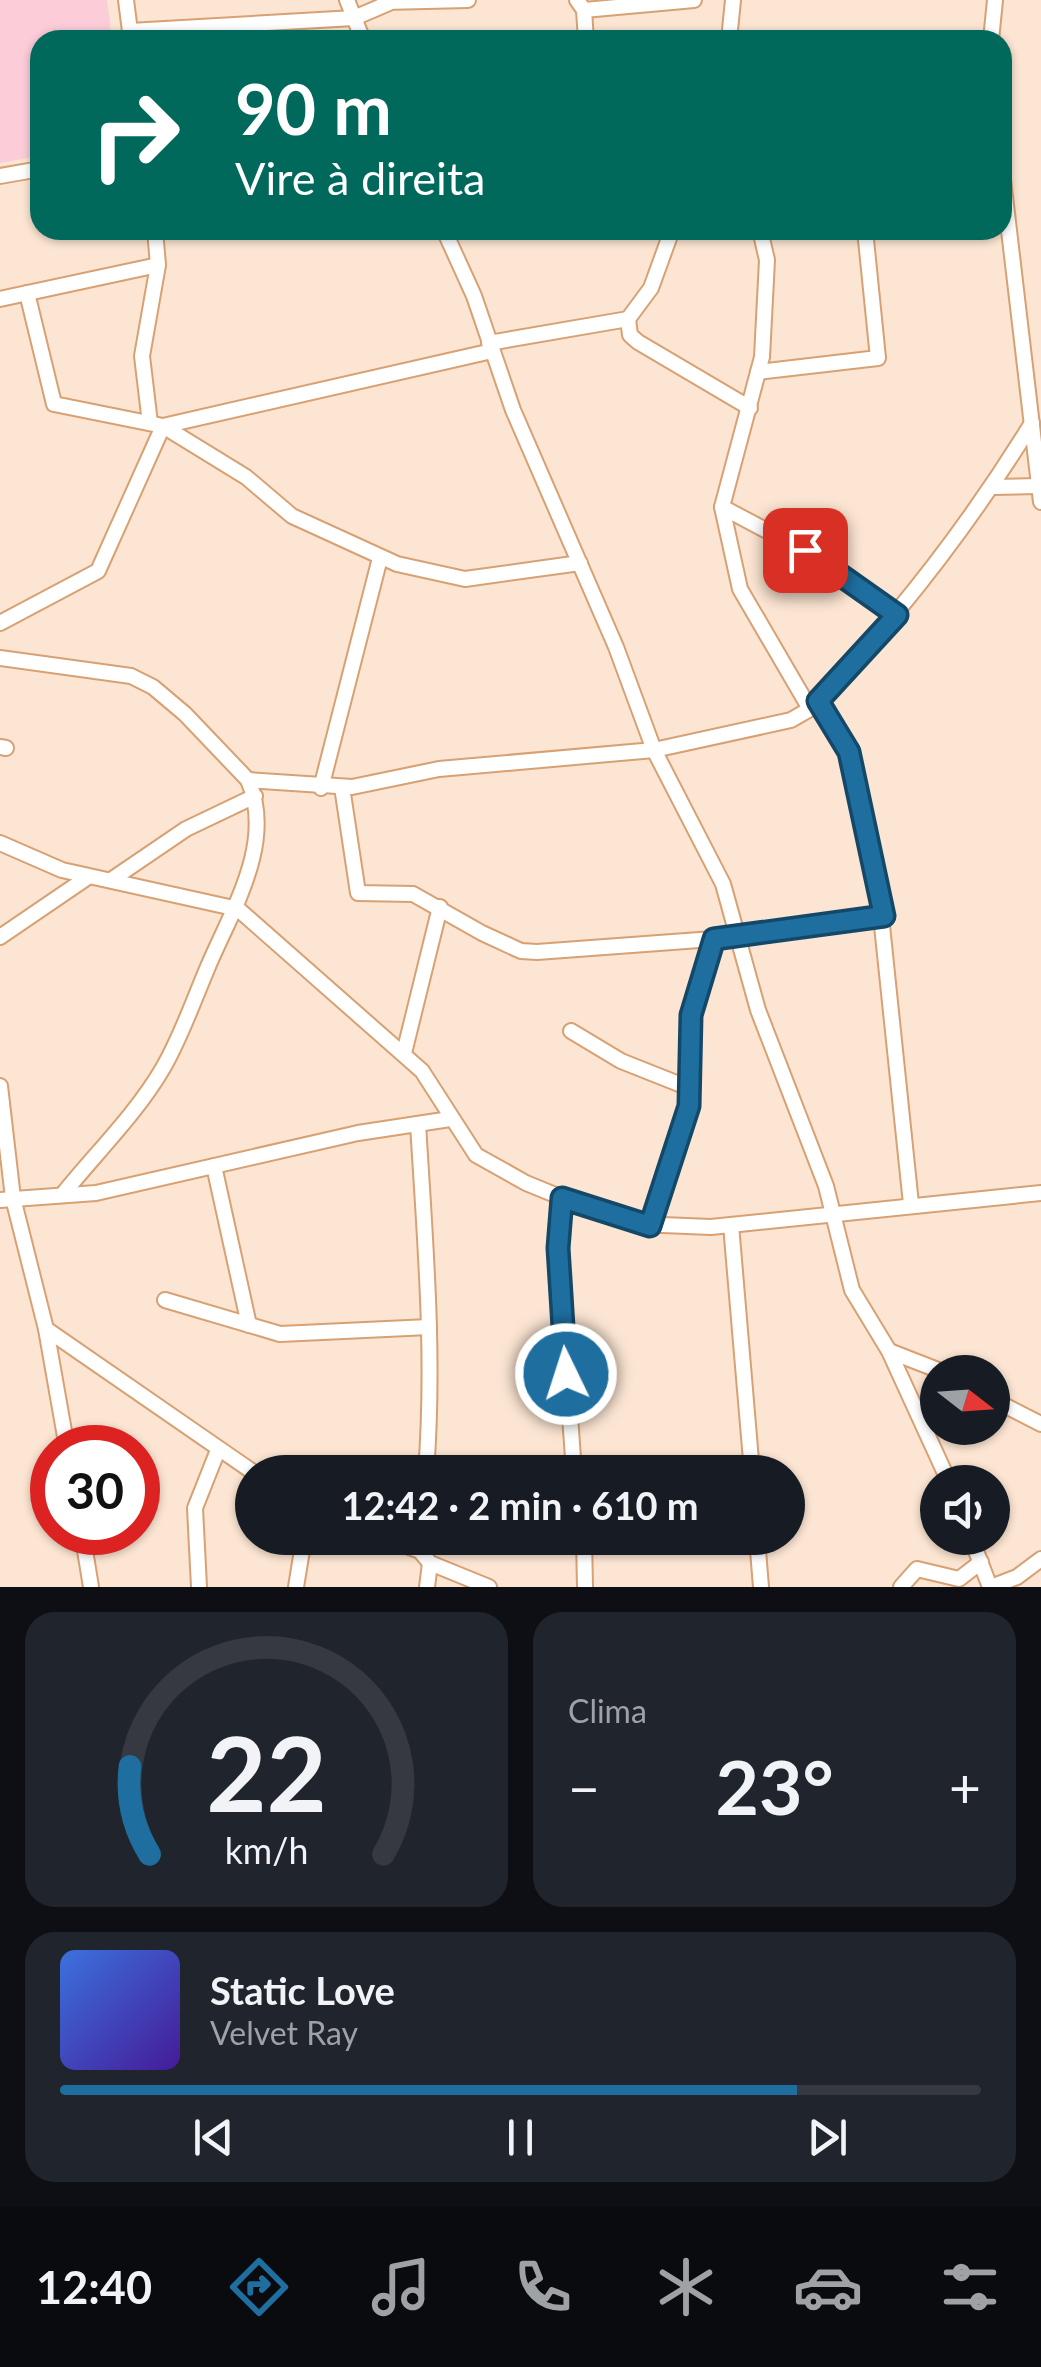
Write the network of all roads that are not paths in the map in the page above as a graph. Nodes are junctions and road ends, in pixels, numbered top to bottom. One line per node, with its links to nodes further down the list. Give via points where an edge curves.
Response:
1 (126, 0): 10 (street)
2 (347, 0): 9 (street)
3 (468, 0): 7 (street)
4 (694, 0): 8 (street)
5 (733, 0): 14 (street)
6 (995, 0): 15 (street)
7 (383, 2): 9 (street)
8 (580, 5): 13 (street)
9 (354, 18): 11 (street); 12 (street)
10 (129, 30)
11 (205, 30)
12 (359, 30)
13 (584, 30)
14 (729, 30)
15 (991, 30)
16 (30, 171): 17 (street)
17 (0, 176)
18 (156, 240): 24 (street)
19 (449, 240): 28 (street)
20 (669, 240): 27 (street, via 652,288)
21 (762, 240): 29 (street, via 767,260)
22 (866, 240): 29 (street, via 878,358)
23 (1010, 240): 31 (street)
24 (158, 265): 25 (street); 32 (street, via 142,356)
25 (27, 293): 26 (street); 32 (street, via 50,401)
26 (0, 299)
27 (628, 318): 28 (street); 30 (street, via 638,342)
28 (491, 347): 32 (street); 37 (street)
29 (758, 372): 30 (street)
30 (750, 408): 35 (street)
31 (1032, 423): 33 (street); 34 (street)
32 (156, 425): 36 (street, via 246,476 292,516); 39 (street, via 98,571)
33 (993, 487): 34 (street); 38 (street)
34 (1040, 494)
35 (722, 507): 38 (street, via 805,550); 41 (street, via 740,589)
36 (380, 558): 37 (street, via 465,580); 44 (street)
37 (580, 562): 42 (street)
38 (897, 615): 41 (street)
39 (0, 623)
40 (0, 658): 43 (street, via 104,669 152,687)
41 (814, 705): 42 (street, via 792,720); 52 (street, via 849,752)
42 (654, 750): 45 (street, via 439,769); 54 (street, via 723,884)
43 (248, 780): 44 (street); 46 (street)
44 (320, 788): 45 (street)
45 (342, 788): 50 (street, via 356,890 362,896 413,894)
46 (255, 796): 49 (street, via 186,829); 51 (street)
47 (0, 843): 48 (street)
48 (88, 877): 49 (street); 53 (street)
49 (112, 880): 51 (street)
50 (440, 908): 55 (street, via 521,951); 57 (street)
51 (238, 909): 57 (street); 64 (street, via 164,1066)
52 (884, 916): 54 (street); 67 (street)
53 (0, 936)
54 (740, 937): 55 (street); 68 (street, via 758,1010)
55 (714, 939): 59 (street, via 691,1015)
56 (572, 1031): 59 (street, via 621,1062)
57 (404, 1054): 60 (street, via 422,1071)
58 (0, 1086): 66 (street)
59 (689, 1088): 69 (street, via 687,1114)
60 (450, 1120): 61 (street); 65 (street, via 476,1154)
61 (418, 1124): 62 (street); 73 (street)
62 (214, 1166): 64 (street); 72 (street)
63 (1041, 1193): 67 (street)
64 (63, 1194): 66 (street)
65 (562, 1198): 69 (street); 82 (street, via 558,1248)
66 (6, 1199): 74 (street)
67 (911, 1204): 68 (street)
68 (834, 1215): 70 (street); 75 (street, via 852,1290)
69 (650, 1226): 70 (street)
70 (731, 1226): 83 (street)
71 (165, 1300): 72 (street)
72 (249, 1325): 73 (street, via 280,1334)
73 (429, 1327): 81 (street)
74 (46, 1329): 79 (street); 80 (street)
75 (889, 1351): 76 (street); 85 (street)
76 (920, 1363)
77 (1010, 1409): 78 (street)
78 (1041, 1424)
79 (62, 1425)
80 (218, 1450): 84 (street); 96 (street, via 195,1508)
81 (427, 1455)
82 (573, 1455)
83 (751, 1455)
84 (235, 1461)
85 (940, 1465)
86 (86, 1555): 95 (street)
87 (301, 1555): 97 (street)
88 (424, 1555): 98 (street)
89 (431, 1555): 99 (street)
90 (584, 1555): 100 (street)
91 (758, 1555): 101 (street)
92 (978, 1555): 94 (street)
93 (1041, 1559): 103 (street)
94 (981, 1562): 102 (street, via 960,1579 917,1569); 103 (street)
95 (91, 1587)
96 (199, 1587)
97 (296, 1587)
98 (427, 1587)
99 (489, 1587)
100 (585, 1587)
101 (761, 1587)
102 (901, 1587)
103 (991, 1587)

